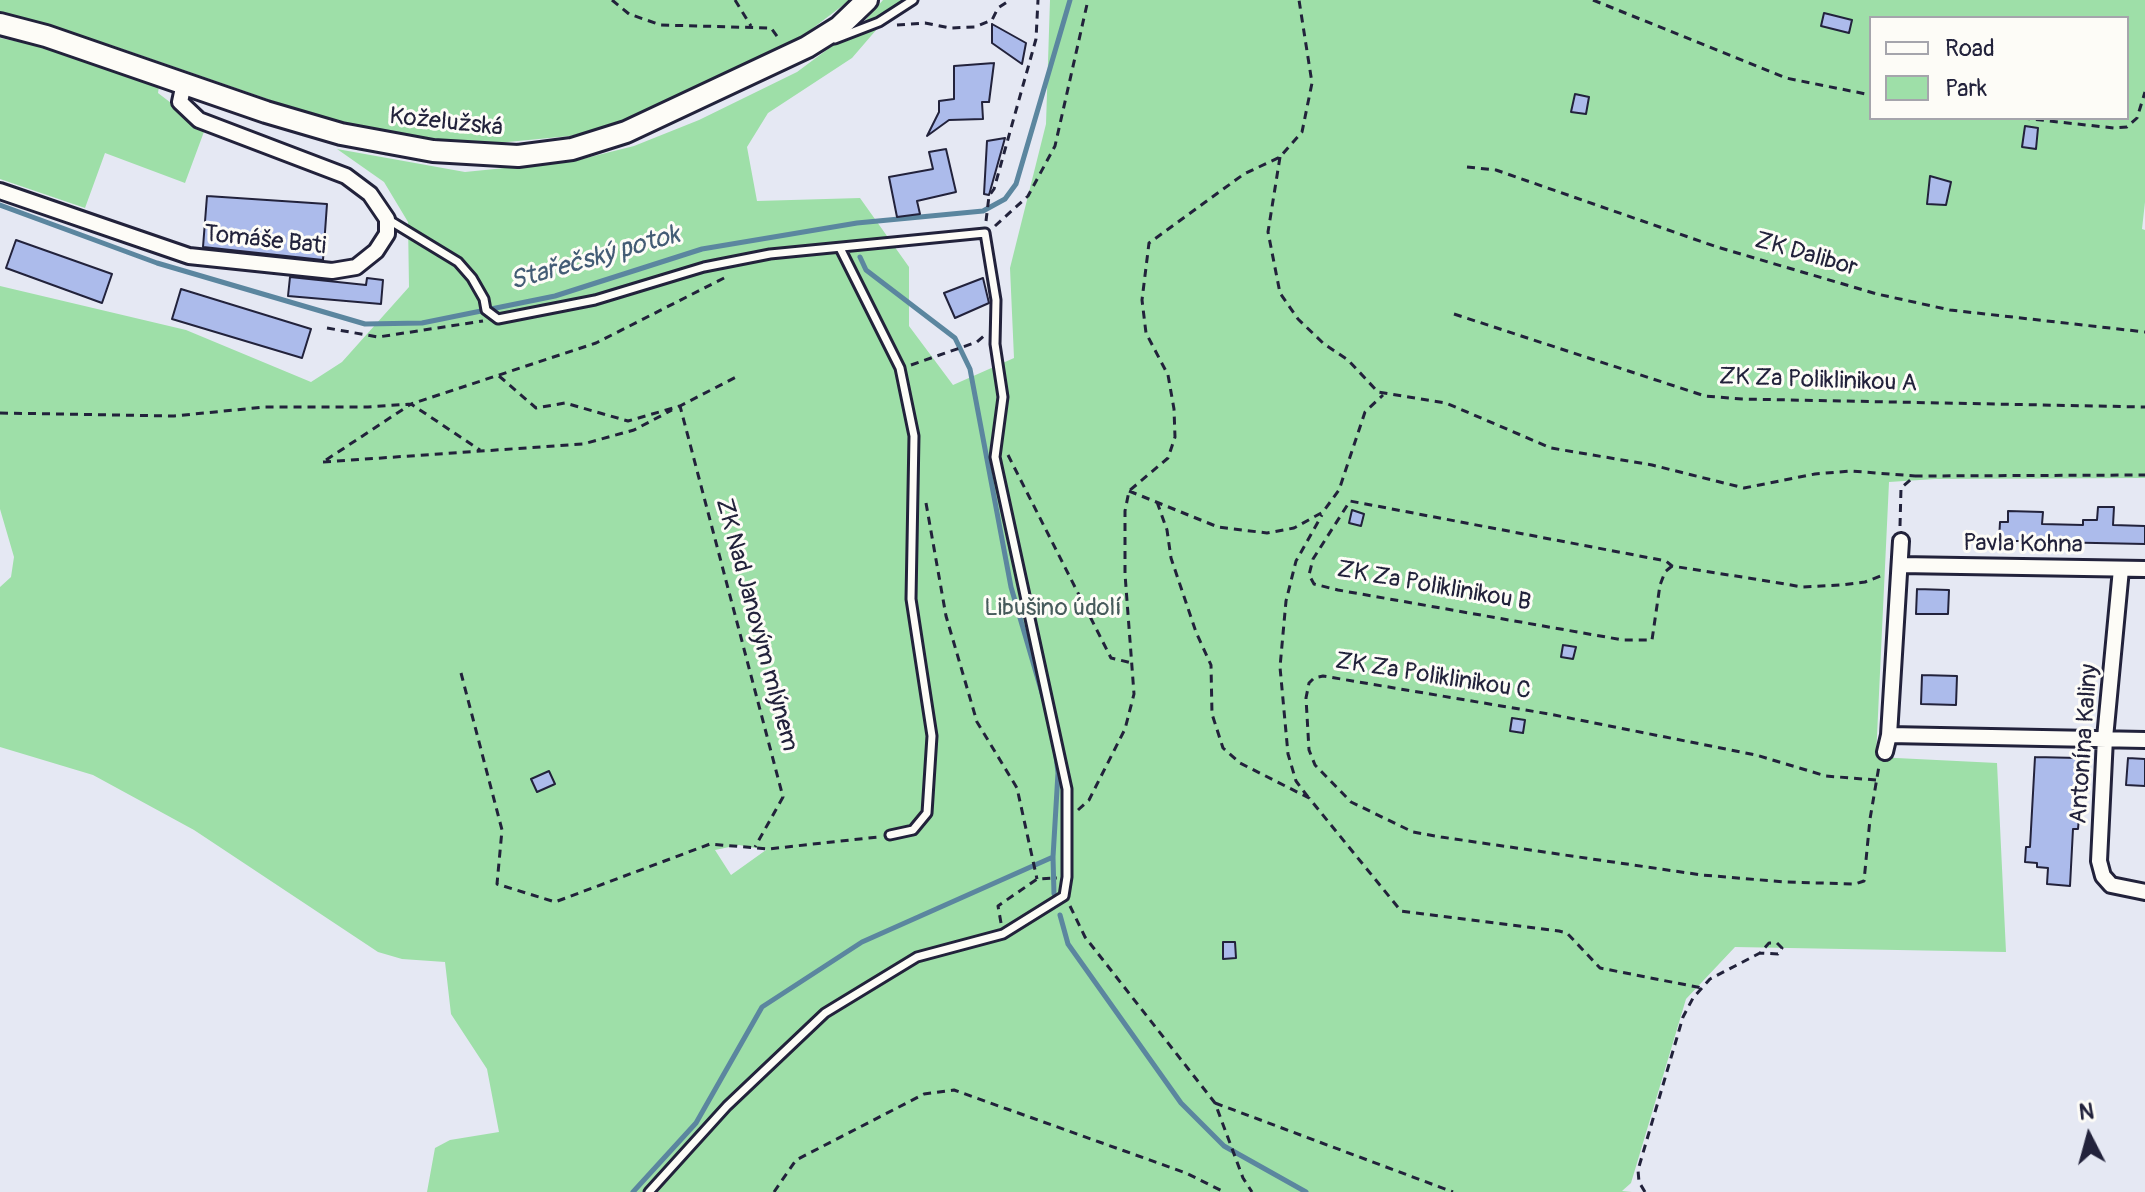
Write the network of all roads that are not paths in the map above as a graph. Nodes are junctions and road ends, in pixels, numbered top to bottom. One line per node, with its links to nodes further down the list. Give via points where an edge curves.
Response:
1 (867, 0): 4 (main road, Koželužská, via 824,37)
2 (913, 0): 4 (lane, via 879,22)
3 (0, 24): 5 (main road, Koželužská)
4 (788, 56): 5 (main road, Koželužská, via 608,139 518,156 384,144)
5 (184, 83): 7 (street, via 180,102 199,120 346,176 370,194)
6 (0, 191): 7 (street, Tomáše Bati, via 189,256 332,271 356,267 376,251 387,234)
7 (387, 219): 8 (lane, via 458,262 472,278 486,310 498,319 595,300 704,267)
8 (840, 248): 17 (lane, via 900,368 914,436 911,599 932,736 927,813 913,830); 19 (lane, via 985,233 1003,397 995,457 1067,789 1064,896 1003,934 917,957 825,1013 727,1106)
9 (1901, 541): 10 (street)
10 (1900, 565): 11 (street, Pavla Kohna); 13 (street)
11 (2121, 569): 12 (street, Pavla Kohna); 14 (street, Antonína Kaliny)
12 (2145, 569)
13 (1889, 735): 14 (street); 16 (street)
14 (2105, 738): 15 (street); 18 (street, Antonína Kaliny, via 2099,861 2111,885)
15 (2145, 740)
16 (1883, 756)
17 (890, 835)
18 (2145, 892)
19 (649, 1192)

